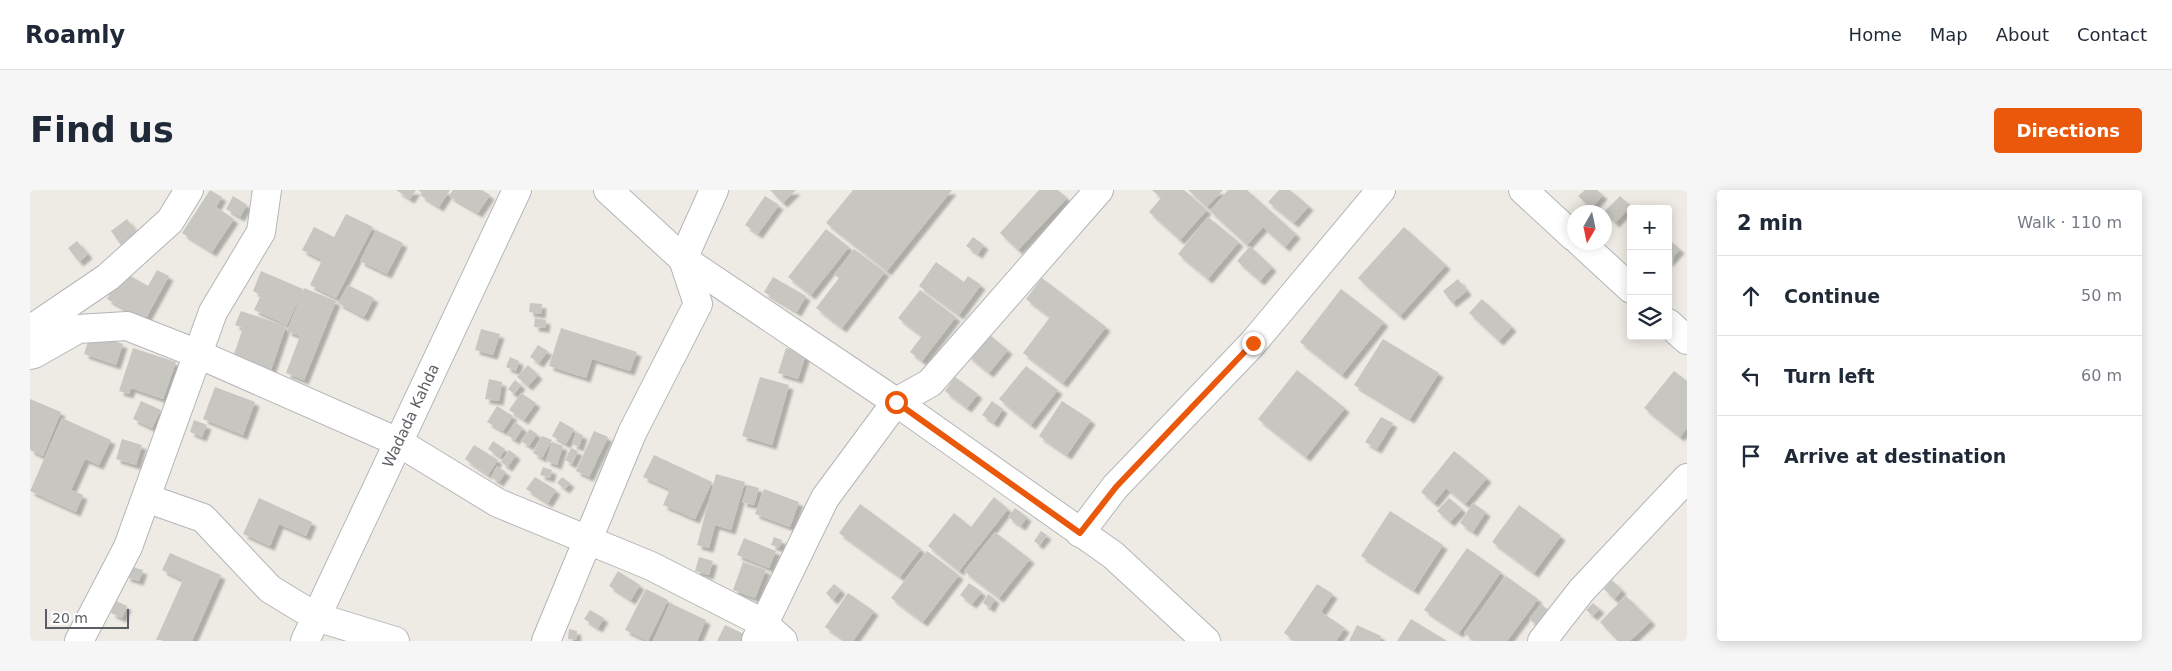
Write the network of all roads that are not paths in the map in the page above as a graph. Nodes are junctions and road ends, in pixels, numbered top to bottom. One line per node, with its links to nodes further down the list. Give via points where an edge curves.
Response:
1 (189, 190): 14 (street, via 170,221 108,277)
2 (266, 190): 17 (street, via 261,232 213,312)
3 (517, 190): 19 (street, Wadada Kahda)
4 (608, 190): 11 (street)
5 (714, 190): 11 (street)
6 (1099, 190): 18 (street, via 930,383)
7 (1381, 190): 22 (street, via 1253,343 1116,487)
8 (1523, 190): 9 (street)
9 (1567, 231)
10 (1589, 250): 12 (street)
11 (683, 259): 18 (street); 23 (street, via 698,304 632,433)
12 (1627, 285)
13 (1672, 327): 15 (street)
14 (30, 330)
15 (1687, 340)
16 (30, 354): 17 (street, via 78,329 127,326)
17 (198, 354): 19 (street); 21 (street)
18 (896, 402): 22 (street); 25 (street, via 825,498)
19 (398, 442): 23 (street, via 498,503); 24 (street, Wadada Kahda)
20 (1687, 478): 31 (street, via 1581,591)
21 (146, 498): 24 (street, via 203,518); 26 (street, via 128,547)
22 (1080, 533): 30 (street, via 1113,556)
23 (588, 539): 25 (street, via 651,566); 28 (street)
24 (310, 629): 27 (street)
25 (759, 632): 29 (street)
26 (79, 641)
27 (395, 641)
28 (546, 641)
29 (783, 641)
30 (1206, 641)
31 (1542, 641)

